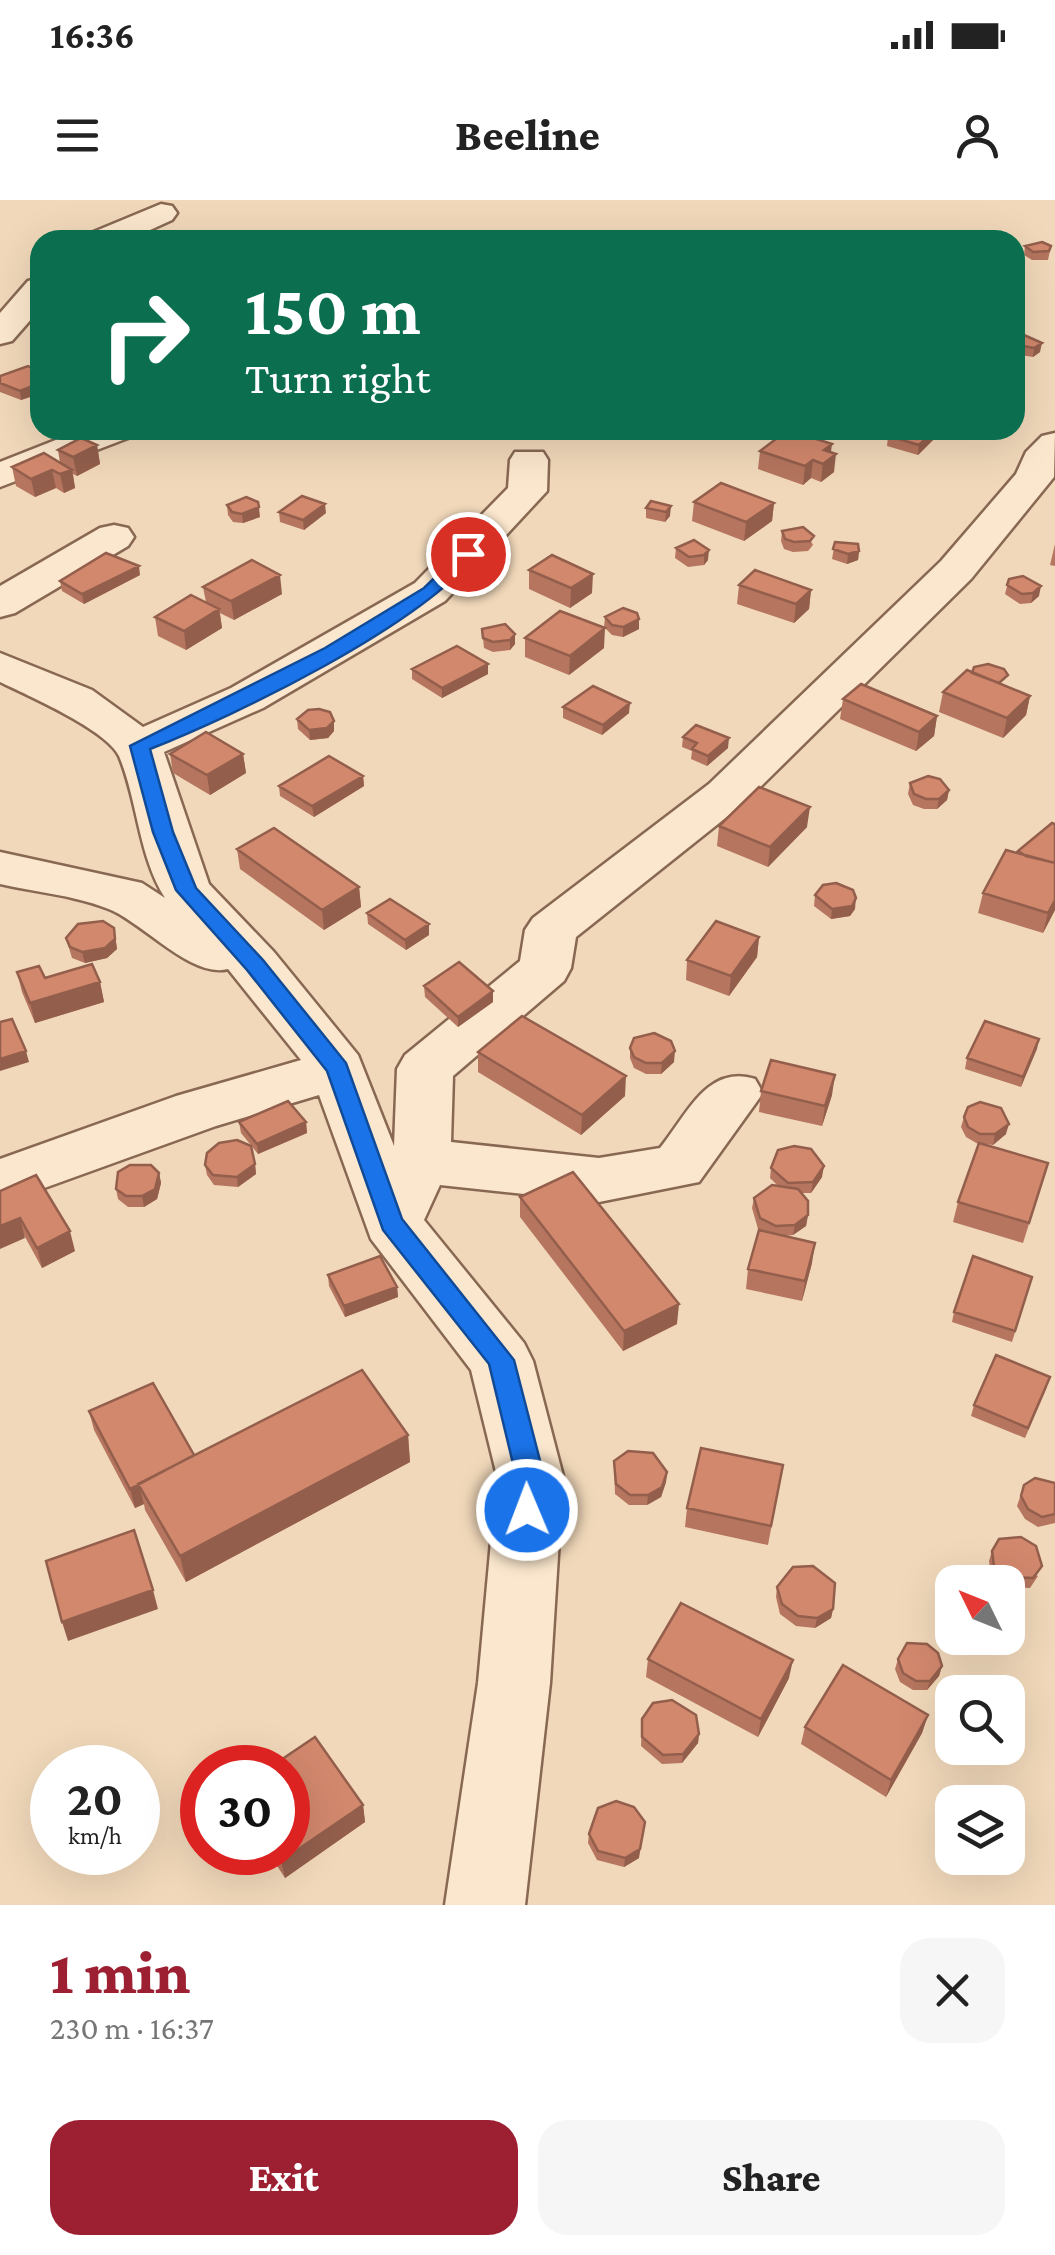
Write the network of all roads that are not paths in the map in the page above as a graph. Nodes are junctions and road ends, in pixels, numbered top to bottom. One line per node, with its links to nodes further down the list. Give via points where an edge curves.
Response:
1 (161, 214): 2 (street)
2 (125, 230)
3 (30, 300): 4 (street)
4 (0, 334)
5 (89, 440): 8 (street)
6 (1055, 444): 17 (street, via 956,570 726,794 552,930 545,968 426,1069)
7 (529, 460): 12 (street, via 527,491 430,592 247,698)
8 (0, 475)
9 (114, 537): 10 (street)
10 (0, 604)
11 (0, 666): 12 (street, via 76,700)
12 (139, 746): 14 (street, via 186,890)
13 (0, 868): 14 (street, via 124,895 208,951)
14 (255, 965): 15 (street)
15 (338, 1069): 18 (street, via 196,1111); 19 (street)
16 (736, 1092): 17 (street, via 678,1167 599,1180)
17 (422, 1162): 19 (street)
18 (0, 1182)
19 (392, 1223): 20 (street, via 501,1360 530,1476 514,1683)
20 (485, 1905)

